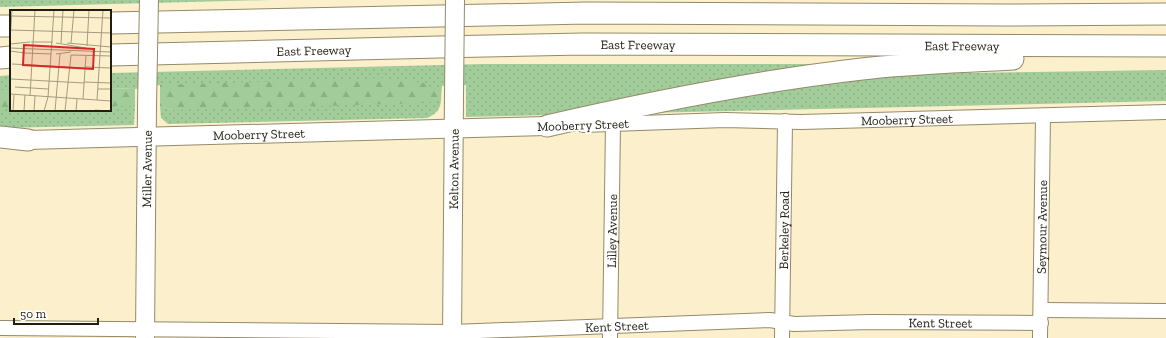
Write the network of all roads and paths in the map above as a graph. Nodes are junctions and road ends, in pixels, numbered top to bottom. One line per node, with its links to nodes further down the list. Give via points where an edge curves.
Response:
1 (149, 0): 18 (main road, Miller Avenue, bridge)
2 (454, 0): 16 (main road, Kelton Avenue, bridge)
3 (1008, 0): 4 (highway)
4 (1134, 13): 5 (highway); 6 (highway, via 586,13)
5 (1166, 14)
6 (111, 23)
7 (1166, 47): 8 (highway, East Freeway, via 583,44); 15 (highway, via 863,69 799,77 618,109)
8 (111, 55)
9 (10, 57): 10 (highway)
10 (0, 58)
11 (1166, 112): 12 (street, Mooberry Street)
12 (1043, 116): 13 (street, Mooberry Street); 22 (street, Seymour Avenue)
13 (785, 121): 14 (street, Mooberry Street, via 725,120); 23 (street, Berkeley Road)
14 (613, 124): 15 (street, Mooberry Street); 25 (street, Lilley Avenue)
15 (547, 126): 16 (main road, Mooberry Street)
16 (454, 128): 18 (main road, Mooberry Street); 27 (main road, Kelton Avenue)
17 (0, 137): 19 (highway)
18 (146, 137): 19 (main road, Mooberry Street); 26 (main road, Miller Avenue)
19 (28, 140): 20 (street, Mooberry Street)
20 (0, 141)
21 (1166, 311): 22 (street, Kent Street)
22 (1041, 317): 23 (street, Kent Street, via 794,324); 29 (street, Seymour Avenue)
23 (782, 322): 25 (street, Kent Street, via 770,320); 28 (street, Berkeley Road)
24 (0, 328): 26 (street, Kent Street)
25 (610, 332): 27 (street, Kent Street)
26 (145, 333): 27 (street, Kent Street)
27 (452, 335)
28 (782, 338)
29 (1040, 338)

